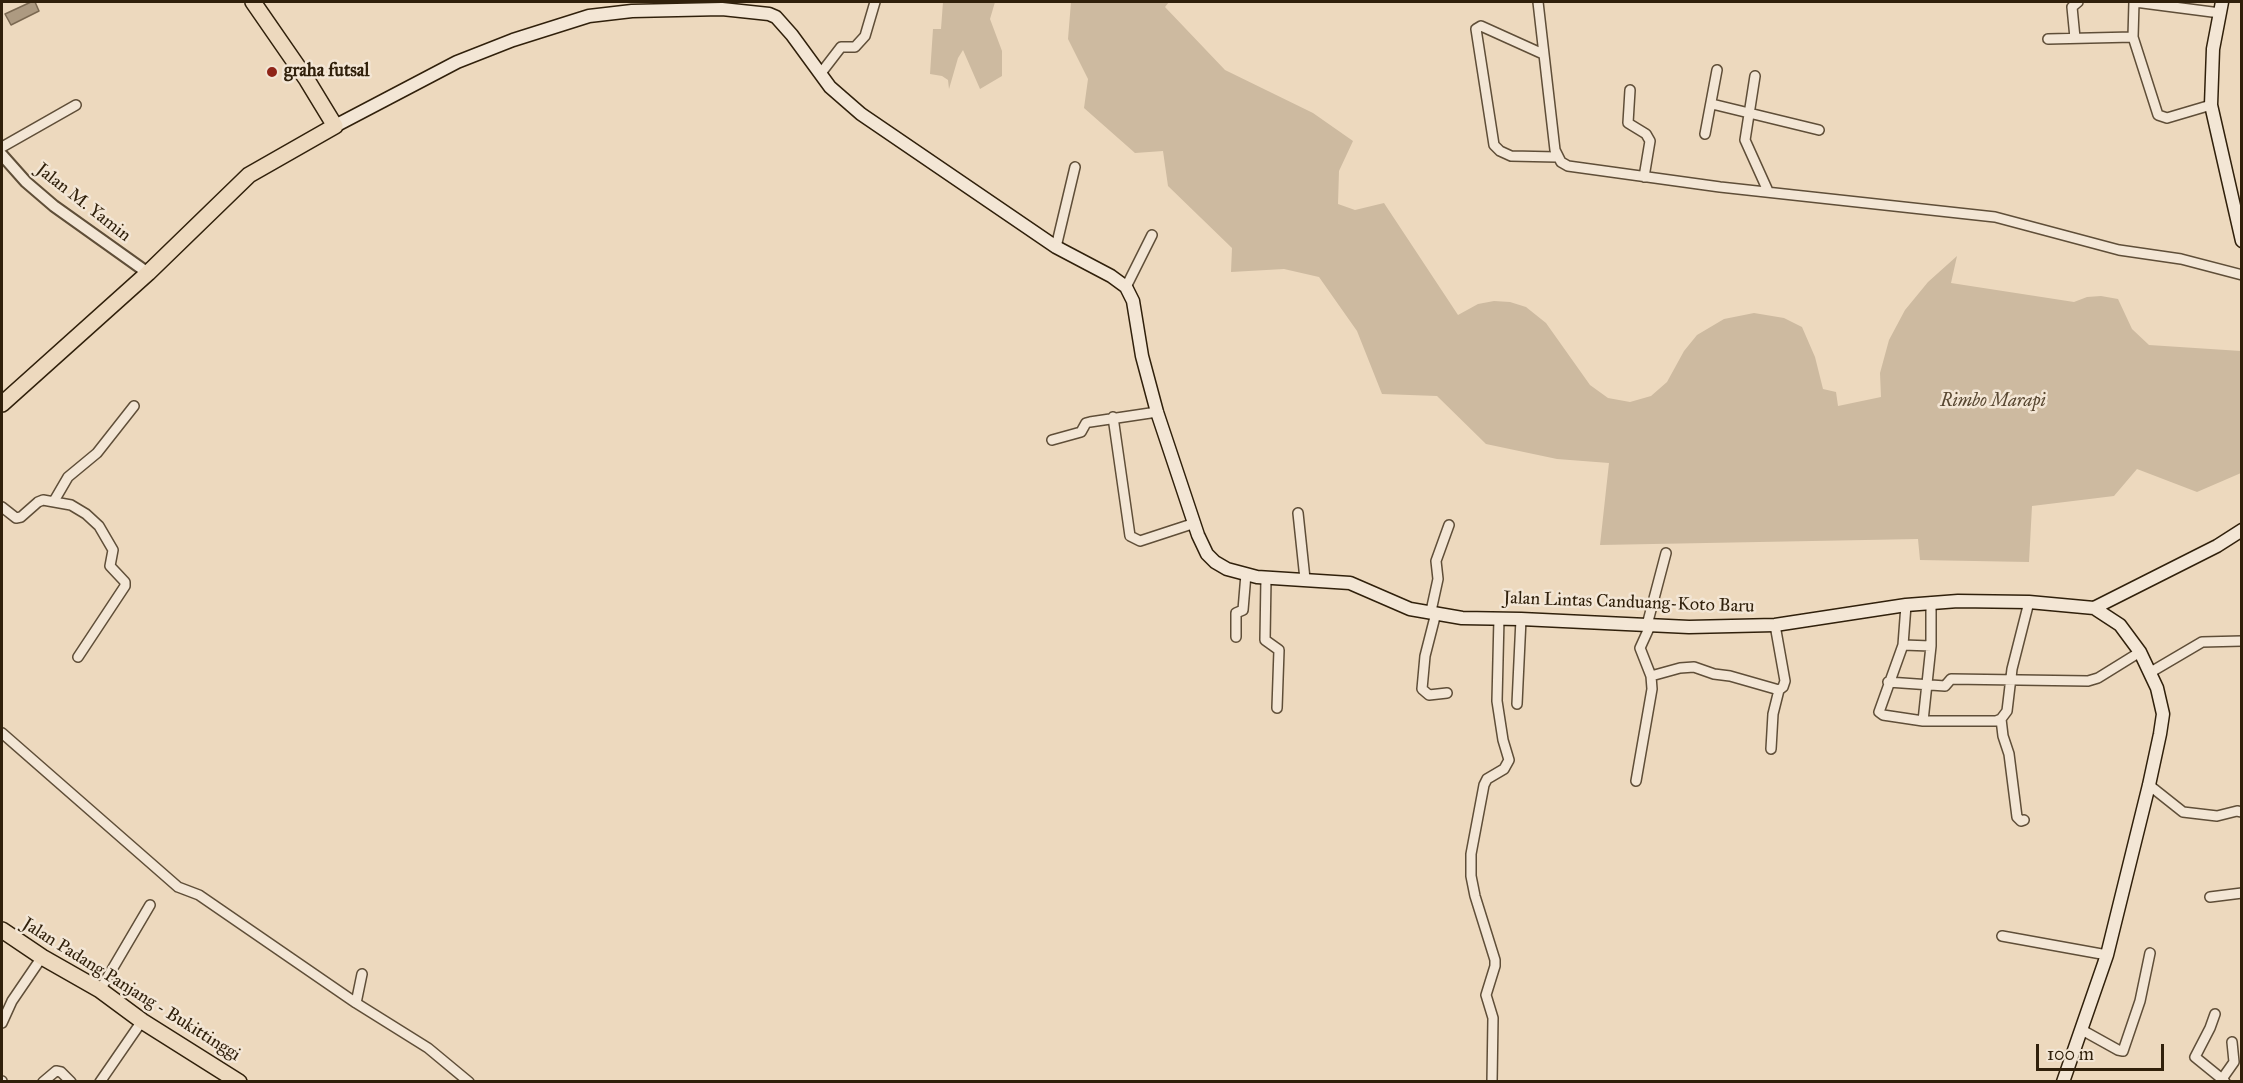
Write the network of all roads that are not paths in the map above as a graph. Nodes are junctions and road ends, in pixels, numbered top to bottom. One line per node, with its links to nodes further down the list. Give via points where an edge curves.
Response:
1 (253, 2): 20 (highway)
2 (263, 2): 20 (highway)
3 (875, 2): 13 (street, via 867,34 855,47 841,47)
4 (1538, 2): 11 (street)
5 (2078, 2): 9 (street, via 2072,7)
6 (2134, 2): 7 (street); 8 (street)
7 (2221, 7): 18 (main road, via 2213,48)
8 (2133, 37): 9 (street); 18 (street, via 2158,115 2167,118)
9 (2075, 38): 10 (street)
10 (2048, 39)
11 (1543, 54): 25 (street); 25 (street, via 1481,26 1476,29 1494,145 1511,156)
12 (1717, 70): 16 (street)
13 (821, 73): 20 (main road, via 782,22 769,14 722,9 617,12 589,16 473,55); 31 (main road, via 830,87 861,114)
14 (1755, 76): 19 (street)
15 (1630, 90): 27 (street, via 1628,123 1650,141)
16 (1712, 104): 19 (street); 22 (street)
17 (76, 105): 23 (street)
18 (2211, 105): 30 (main road)
19 (1749, 111): 21 (street); 28 (street, via 1745,140)
20 (339, 123): 32 (highway, via 249,175)
21 (1819, 130)
22 (1705, 134)
23 (2, 147)
24 (2, 155): 32 (street, Jalan M. Yamin, via 54,206)
25 (1557, 157): 27 (street, via 1568,166)
26 (1075, 167): 31 (street)
27 (1644, 177): 28 (street)
28 (1768, 191): 33 (street, via 1995,217 2119,250 2181,259)
29 (1152, 234): 34 (street)
30 (2241, 242)
31 (1056, 247): 34 (main road)
32 (148, 273): 35 (highway)
33 (2241, 276)
34 (1126, 287): 37 (main road, Jalan Lintas Canduang-Koto Baru, via 1133,301)
35 (2, 403)
36 (134, 406): 40 (street, via 98,453 68,477)
37 (1157, 412): 38 (street); 44 (main road, Jalan Lintas Canduang-Koto Baru)
38 (1113, 417): 39 (street, via 1086,423 1081,432); 44 (street, via 1130,536 1140,541)
39 (1052, 440)
40 (54, 501): 41 (street, via 38,502 21,517 11,516); 66 (street, via 71,505 99,526 113,550 110,566 125,582)
41 (2, 507)
42 (1298, 513): 49 (street)
43 (1449, 525): 55 (street, via 1436,561)
44 (1196, 529): 47 (main road, Jalan Lintas Canduang-Koto Baru, via 1215,562)
45 (2241, 530): 50 (main road)
46 (1666, 553): 58 (street)
47 (1246, 574): 48 (main road, Jalan Lintas Canduang-Koto Baru); 61 (street, via 1243,610 1236,613)
48 (1266, 578): 49 (main road, Jalan Lintas Canduang-Koto Baru); 75 (street, via 1265,640 1279,650)
49 (1305, 579): 55 (main road, Jalan Lintas Canduang-Koto Baru, via 1350,583 1410,609)
50 (2116, 597): 54 (main road); 60 (main road)
51 (1930, 602): 52 (main road, Jalan Lintas Canduang-Koto Baru); 53 (main road, Jalan Lintas Canduang-Koto Baru); 64 (street)
52 (2029, 602): 54 (main road, Jalan Lintas Canduang-Koto Baru); 69 (street)
53 (1906, 605): 59 (main road, Jalan Lintas Canduang-Koto Baru); 63 (street)
54 (2094, 608): 60 (main road)
55 (1434, 612): 56 (main road, Jalan Lintas Canduang-Koto Baru, via 1462,618); 73 (street, via 1422,689 1429,695)
56 (1499, 618): 57 (main road, Jalan Lintas Canduang-Koto Baru); 106 (street, via 1497,701 1509,760 1484,785 1471,854 1475,896 1496,966 1486,995 1493,1018)
57 (1521, 619): 58 (main road, Jalan Lintas Canduang-Koto Baru); 74 (street)
58 (1649, 625): 59 (main road, Jalan Lintas Canduang-Koto Baru); 68 (street, via 1640,648)
59 (1775, 625): 72 (street, via 1785,681)
60 (2120, 625): 65 (main road)
61 (1236, 638)
62 (2241, 641): 67 (street, via 2202,642)
63 (1903, 645): 64 (street); 70 (street)
64 (1931, 646): 71 (street)
65 (2139, 652): 67 (main road); 69 (street, via 2088,681)
66 (78, 657)
67 (2151, 672): 81 (main road, via 2163,714)
68 (1651, 676): 72 (street, via 1694,667); 80 (street)
69 (2009, 681): 71 (street, via 1952,679 1945,686); 76 (street, via 2007,711)
70 (1888, 682): 71 (street); 77 (street, via 1879,711 1883,715)
71 (1926, 684): 77 (street)
72 (1779, 690): 79 (street)
73 (1447, 693)
74 (1517, 704)
75 (1277, 708)
76 (2001, 719): 77 (street); 83 (street, via 2017,817)
77 (1923, 721)
78 (2, 734): 94 (street, via 178,887 199,895)
79 (1771, 749)
80 (1636, 781)
81 (2149, 785): 82 (street, via 2183,812 2217,816); 90 (main road)
82 (2241, 812)
83 (2024, 820)
84 (2241, 893): 85 (street)
85 (2210, 897)
86 (150, 905): 93 (street)
87 (2, 930): 91 (highway, Jalan Padang Panjang - Bukittinggi)
88 (2002, 936): 90 (street)
89 (2150, 953): 98 (street, via 2140,1001 2123,1051)
90 (2107, 955): 98 (main road)
91 (42, 957): 93 (highway, Jalan Padang Panjang - Bukittinggi); 97 (street)
92 (363, 974): 94 (street)
93 (100, 990): 96 (highway, Jalan Padang Panjang - Bukittinggi)
94 (357, 1003): 105 (street, via 428,1048)
95 (2215, 1014): 100 (street, via 2195,1057)
96 (142, 1021): 103 (street); 104 (highway, Jalan Padang Panjang - Bukittinggi)
97 (2, 1023)
98 (2082, 1030): 107 (main road)
99 (2232, 1042): 100 (street, via 2234,1062)
100 (2224, 1080)
101 (44, 1082): 102 (street, via 57,1071)
102 (70, 1082)
103 (100, 1082)
104 (239, 1082)
105 (469, 1082)
106 (1492, 1082)
107 (2063, 1082)

